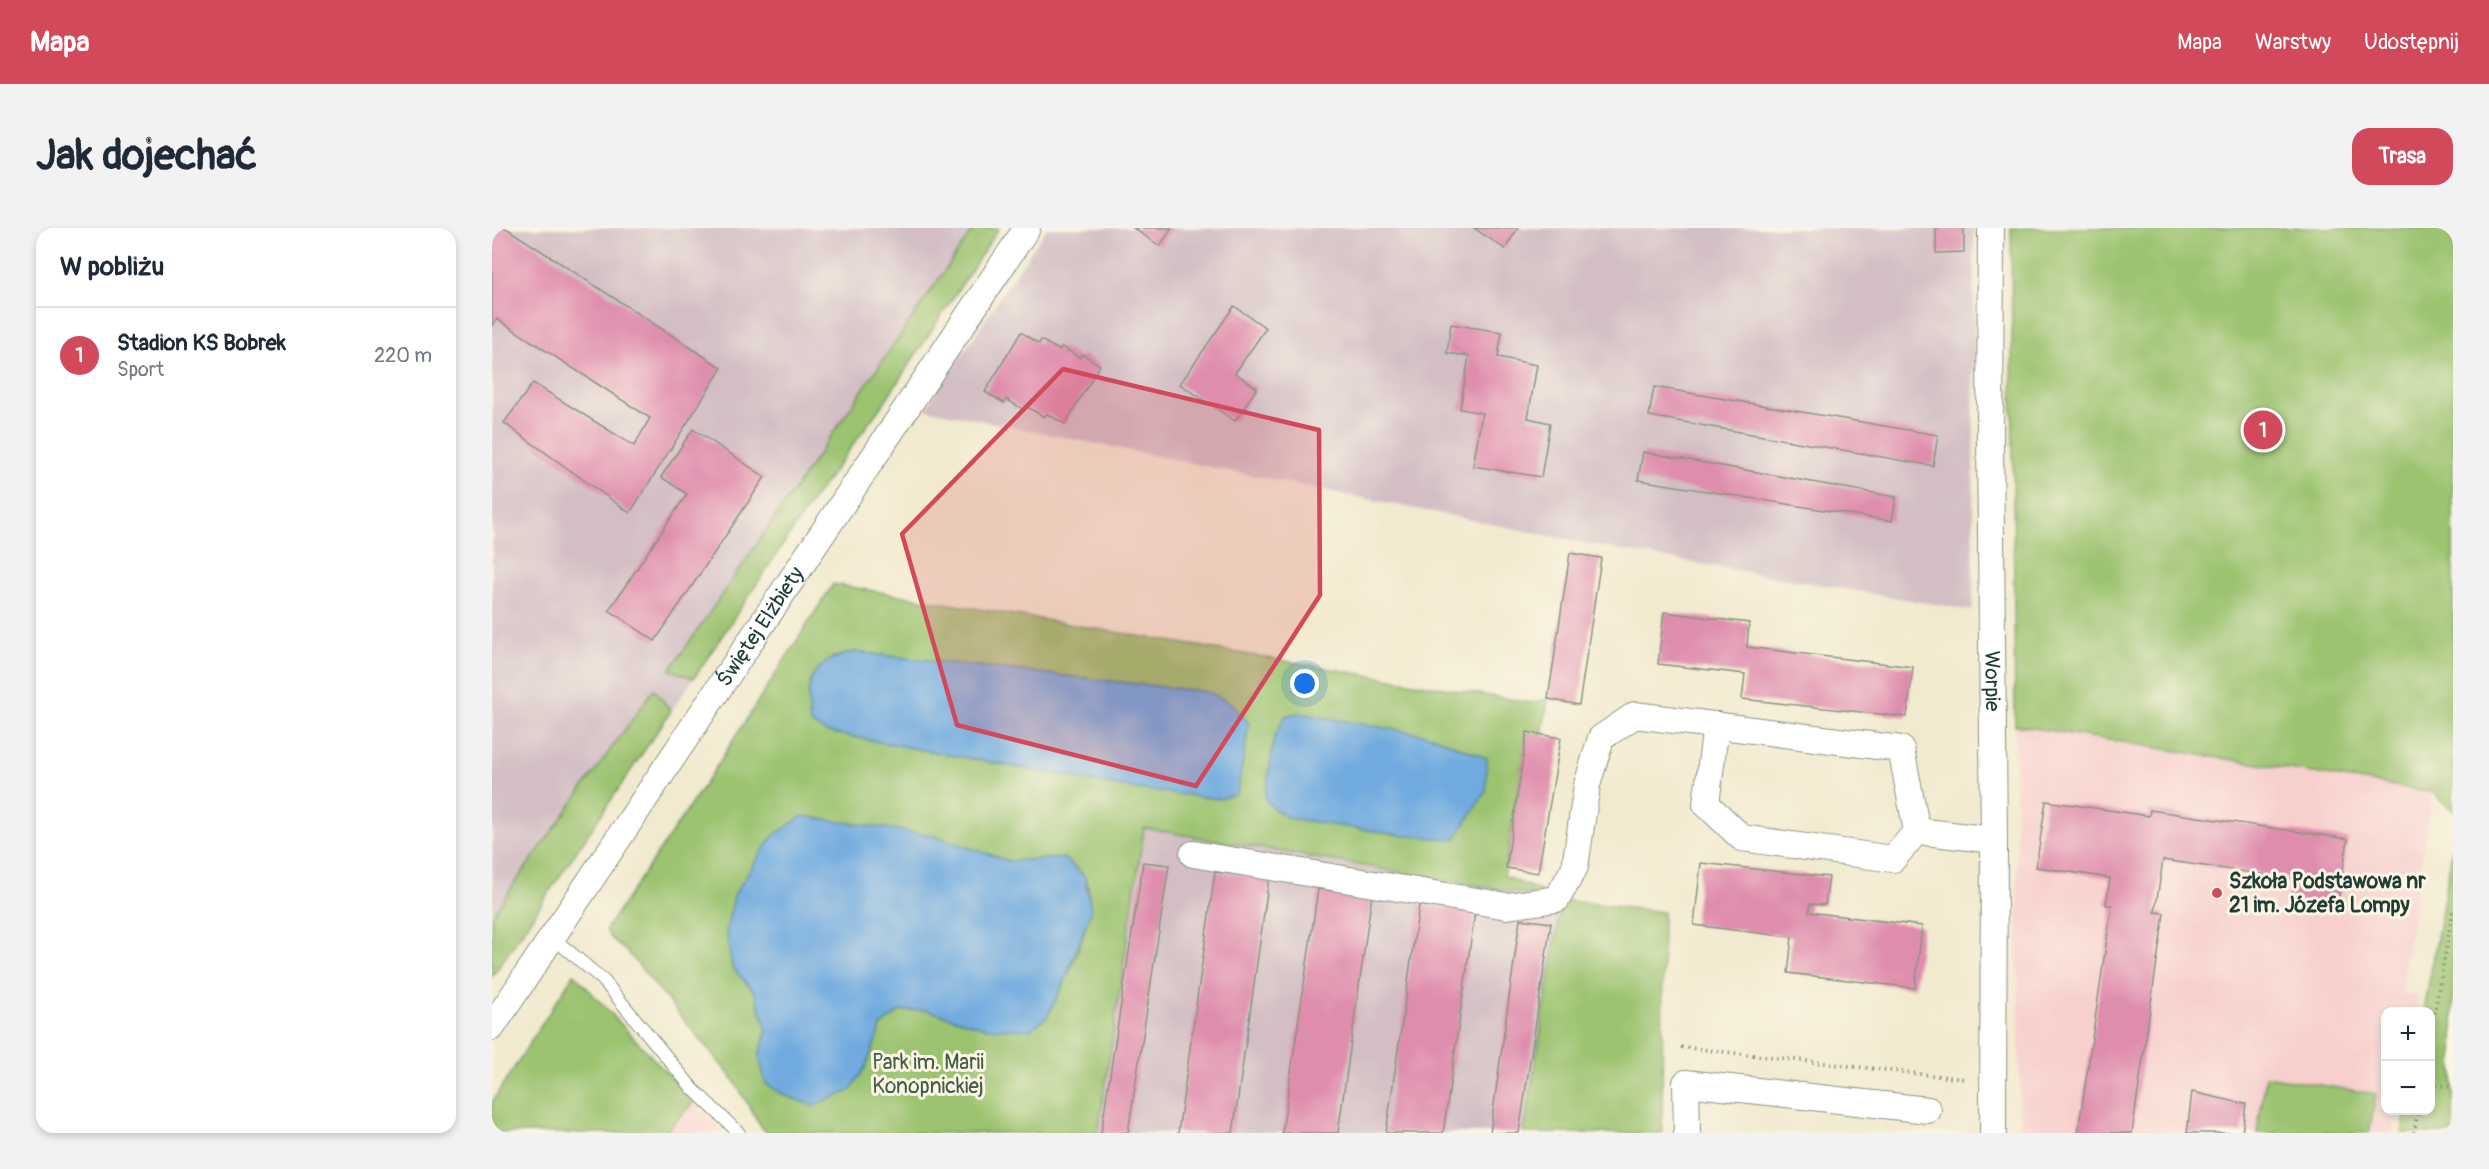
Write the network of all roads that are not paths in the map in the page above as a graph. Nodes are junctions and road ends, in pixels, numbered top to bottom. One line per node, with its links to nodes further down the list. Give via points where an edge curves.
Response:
1 (1027, 228): 7 (street, Świętej Elżbiety)
2 (1991, 228): 5 (street, Worpie, via 1989,435)
3 (1716, 725): 4 (street, via 1901,749); 4 (street, via 1706,804 1742,838 1893,859); 6 (street, via 1635,715 1602,738 1587,785 1575,867 1557,899 1507,906)
4 (1917, 831): 5 (street)
5 (1994, 840): 12 (street, Worpie)
6 (1193, 854)
7 (552, 938): 8 (street, Świętej Elżbiety); 10 (lane, via 603,981 693,1089)
8 (492, 1027)
9 (1928, 1110): 11 (street, via 1686,1083)
10 (739, 1133)
11 (1687, 1133)
12 (1993, 1133)

